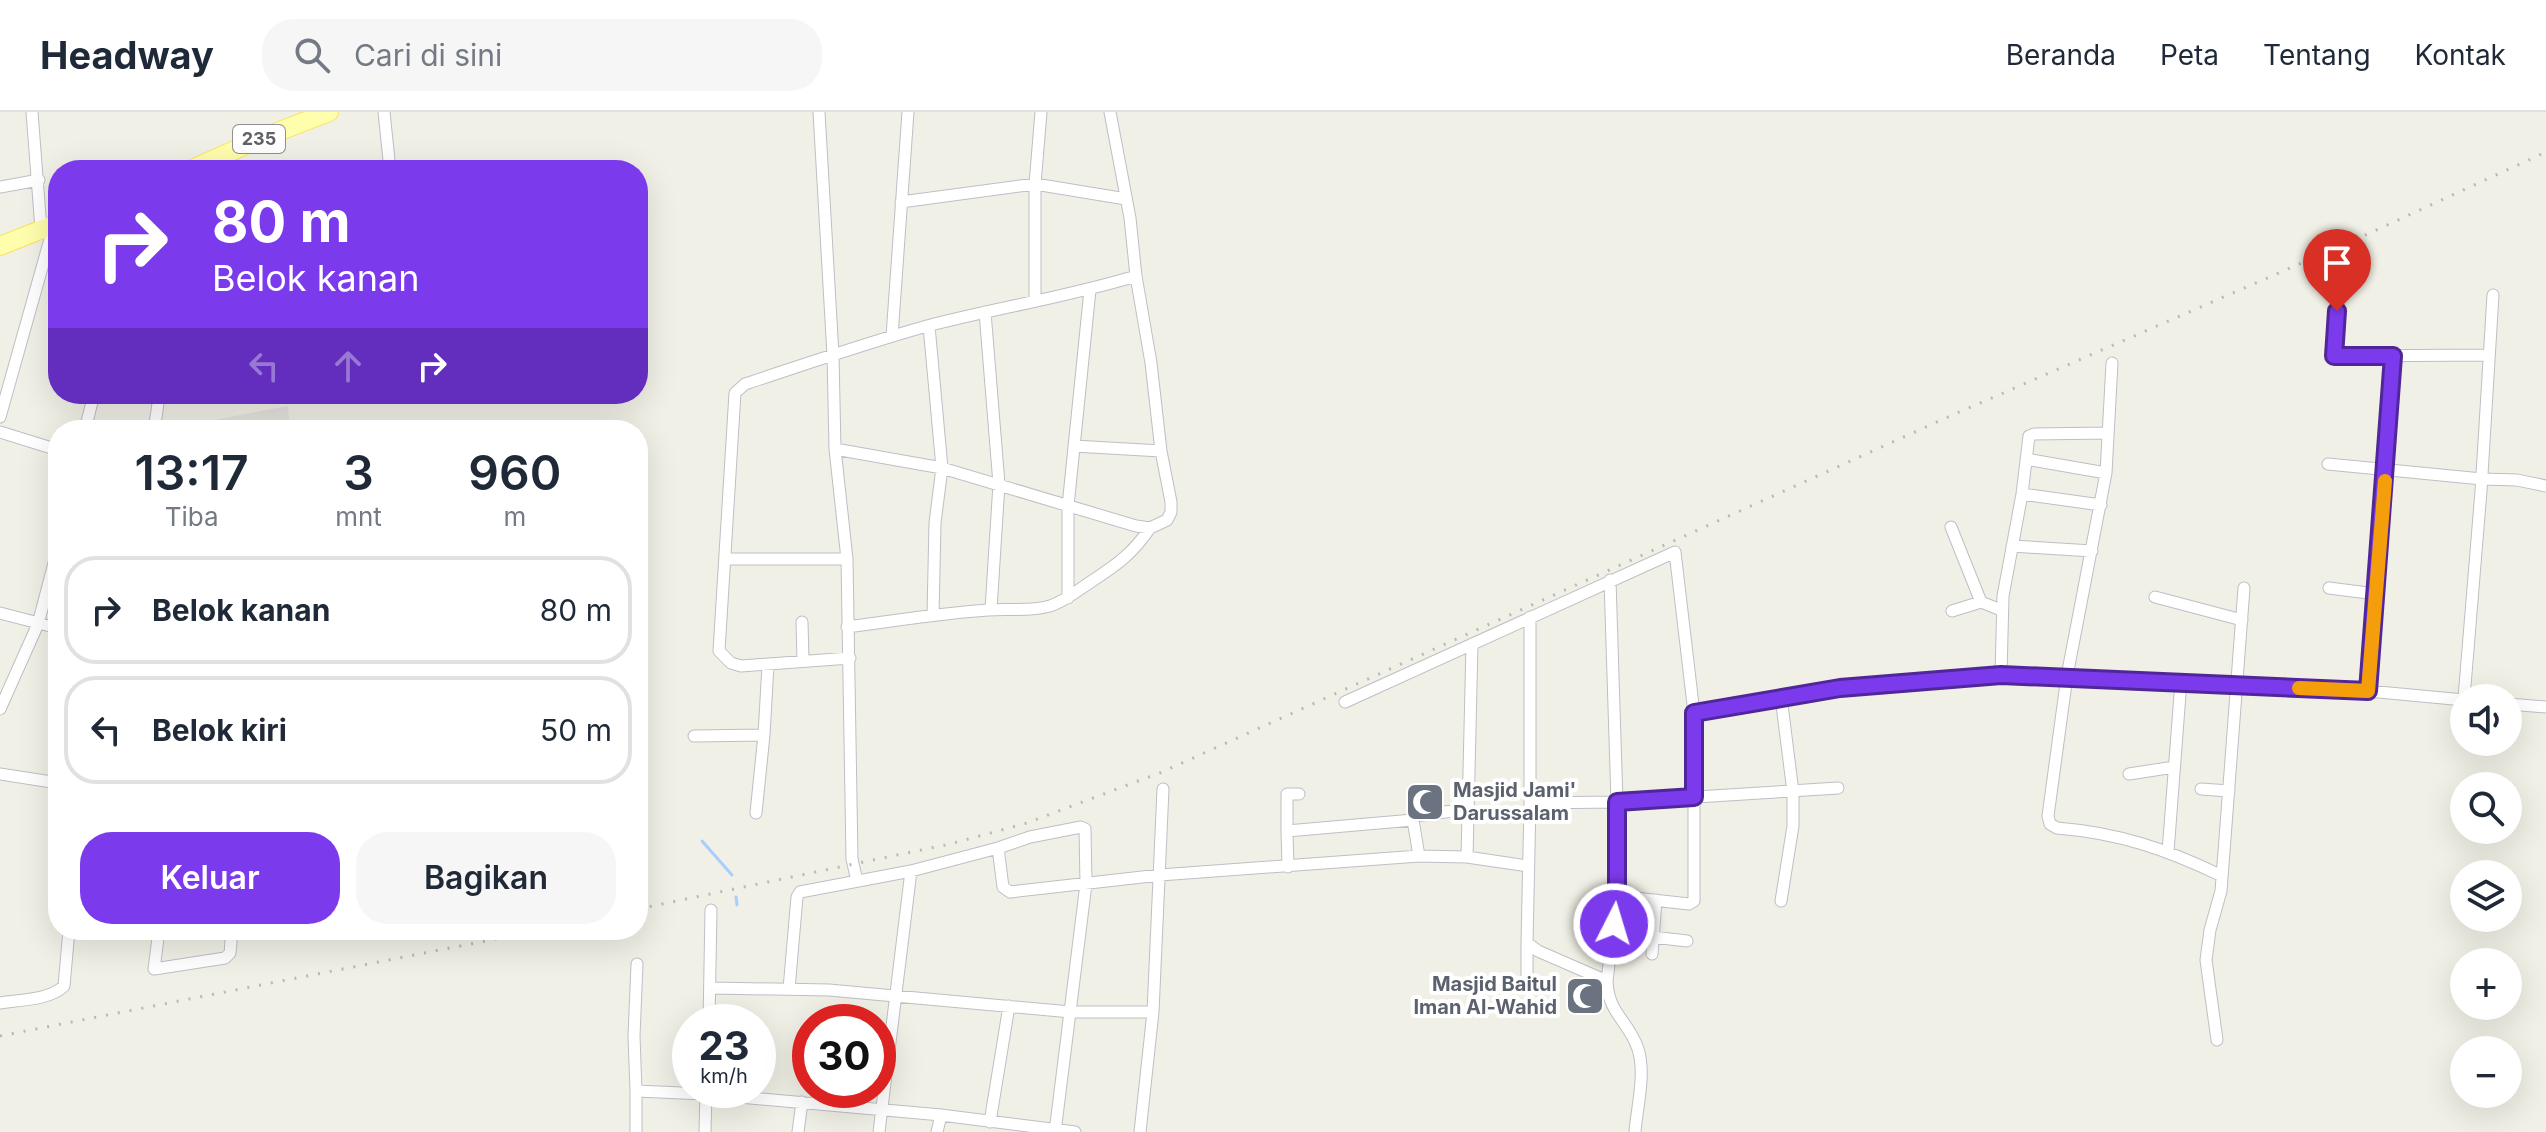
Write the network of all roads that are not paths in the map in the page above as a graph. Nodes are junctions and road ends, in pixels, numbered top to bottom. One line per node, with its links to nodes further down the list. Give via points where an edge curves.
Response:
1 (32, 112): 10 (street)
2 (329, 112): 8 (main road, 235)
3 (384, 112): 9 (street)
4 (819, 112): 27 (street)
5 (908, 112): 14 (street)
6 (1041, 112): 11 (street)
7 (1110, 112): 13 (street)
8 (212, 160)
9 (389, 160)
10 (39, 180): 12 (street); 15 (street)
11 (1035, 184): 13 (street); 14 (street); 22 (street)
12 (0, 187)
13 (1126, 199): 19 (street)
14 (901, 202): 26 (street)
15 (48, 214)
16 (48, 227): 18 (main road)
17 (48, 237): 31 (street)
18 (0, 246)
19 (1136, 276): 20 (street); 37 (street)
20 (1090, 290): 22 (street); 34 (street)
21 (2493, 295): 28 (street)
22 (1035, 300): 24 (street)
23 (2337, 311): 29 (street, via 2334,356)
24 (985, 312): 25 (street); 44 (street)
25 (929, 326): 26 (street); 40 (street)
26 (892, 336): 27 (street)
27 (833, 355): 36 (street); 53 (street, via 737,389)
28 (2489, 355): 29 (street); 43 (street)
29 (2393, 356): 41 (street)
30 (2112, 363): 33 (street)
31 (0, 417)
32 (0, 432): 35 (street)
33 (2108, 433): 38 (street, via 2031,435); 42 (street)
34 (1074, 446): 37 (street); 48 (street)
35 (48, 447)
36 (835, 449): 40 (street); 54 (street)
37 (1161, 451): 50 (street, via 1171,512)
38 (2026, 459): 42 (street); 46 (street)
39 (2328, 464): 41 (street)
40 (942, 468): 44 (street); 67 (street)
41 (2386, 471): 43 (street); 59 (street)
42 (2106, 473): 47 (street)
43 (2482, 479): 45 (street); 82 (street)
44 (999, 484): 48 (street); 63 (street)
45 (2546, 486)
46 (2022, 494): 47 (street); 51 (street)
47 (2101, 505): 52 (street)
48 (1068, 506): 50 (street); 61 (street)
49 (1951, 527): 62 (street)
50 (1150, 528): 61 (street, via 1120,563)
51 (2012, 546): 52 (street); 64 (street)
52 (2092, 551): 79 (street)
53 (725, 559): 54 (street); 77 (street, via 719,651 735,665)
54 (847, 559): 73 (street)
55 (1610, 580): 68 (street); 90 (street, via 1673,551 1677,554); 104 (street)
56 (48, 586): 71 (street)
57 (2244, 588): 69 (street)
58 (2329, 588): 59 (street)
59 (2376, 594): 83 (street)
60 (2155, 597): 69 (street)
61 (1068, 598): 63 (street, via 1038,608)
62 (1981, 602): 64 (street); 65 (street)
63 (991, 609): 67 (street)
64 (2001, 610): 78 (street)
65 (1952, 611)
66 (0, 613): 71 (street)
67 (933, 615): 73 (street)
68 (1530, 617): 74 (street); 105 (street)
69 (2242, 620): 81 (street)
70 (802, 622): 76 (street)
71 (38, 624): 72 (street); 89 (street)
72 (48, 626)
73 (847, 627): 75 (street)
74 (1472, 644): 86 (street); 106 (street)
75 (850, 658): 76 (street); 119 (street, via 852,859)
76 (803, 661): 77 (street)
77 (768, 665): 91 (street)
78 (2001, 675): 79 (street); 84 (street)
79 (2067, 676): 80 (street); 111 (street, via 2050,824 2110,834)
80 (2181, 681): 81 (street); 93 (street)
81 (2237, 684): 83 (street); 100 (street)
82 (2465, 684)
83 (2368, 691): 85 (street)
84 (1781, 697): 90 (street); 101 (street)
85 (2450, 698)
86 (1345, 702)
87 (2522, 705): 88 (street)
88 (2546, 707)
89 (0, 709)
90 (1694, 713): 103 (street)
91 (764, 735): 92 (street); 107 (street)
92 (694, 736)
93 (2174, 767): 95 (street); 111 (street)
94 (0, 774): 96 (street)
95 (2129, 774)
96 (48, 781)
97 (1838, 788): 101 (street)
98 (1163, 789): 117 (street)
99 (2201, 789): 100 (street)
100 (2229, 791): 118 (street)
101 (1793, 792): 103 (street); 123 (street, via 1793,832)
102 (1299, 794): 109 (street, via 1287,794)
103 (1694, 797): 104 (street); 122 (street, via 1694,901)
104 (1617, 802): 105 (street); 121 (street)
105 (1530, 803): 114 (street)
106 (1468, 809): 108 (street, via 1417,815); 113 (street)
107 (756, 813)
108 (1413, 820): 109 (street); 112 (street)
109 (1287, 831): 115 (street)
110 (998, 848): 116 (street); 120 (street, via 1006,891); 120 (street, via 1084,828)
111 (2168, 852): 118 (street)
112 (1419, 856): 113 (street); 115 (street)
113 (1467, 857): 114 (street)
114 (1528, 866): 130 (street)
115 (1288, 867): 117 (street)
116 (911, 871): 119 (street); 137 (street)
117 (1160, 875): 120 (street); 142 (street)
118 (2222, 876): 143 (street, via 2206,960)
119 (857, 881): 135 (street, via 800,892)
120 (1086, 884): 141 (street)
121 (1617, 889): 122 (street); 133 (street)
122 (1656, 900): 125 (street)
123 (1781, 901)
124 (711, 910): 134 (street)
125 (1653, 937): 129 (street); 131 (street)
126 (68, 940): 138 (street, via 61,989)
127 (158, 940): 128 (street, via 154,969 225,958)
128 (231, 940)
129 (1687, 941)
130 (1527, 943): 133 (street); 136 (street)
131 (1652, 954)
132 (637, 964): 144 (street)
133 (1607, 981): 160 (street, via 1611,1006 1640,1057)
134 (711, 988): 135 (street); 139 (street)
135 (789, 989): 137 (street)
136 (1527, 989)
137 (896, 997): 140 (street); 149 (street)
138 (0, 1003)
139 (710, 1004)
140 (1009, 1006): 141 (street); 151 (street)
141 (1071, 1012): 142 (street); 152 (street)
142 (1153, 1012): 159 (street)
143 (2217, 1040)
144 (636, 1091): 145 (street); 153 (street)
145 (672, 1092)
146 (706, 1108): 154 (street)
147 (801, 1108): 155 (street)
148 (863, 1108): 149 (street)
149 (883, 1110): 150 (street); 156 (street)
150 (941, 1115): 151 (street); 157 (street)
151 (990, 1122): 152 (street)
152 (1055, 1131): 158 (street)
153 (636, 1132)
154 (705, 1132)
155 (798, 1132)
156 (879, 1132)
157 (937, 1132)
158 (1075, 1132)
159 (1140, 1132)
160 (1635, 1132)

